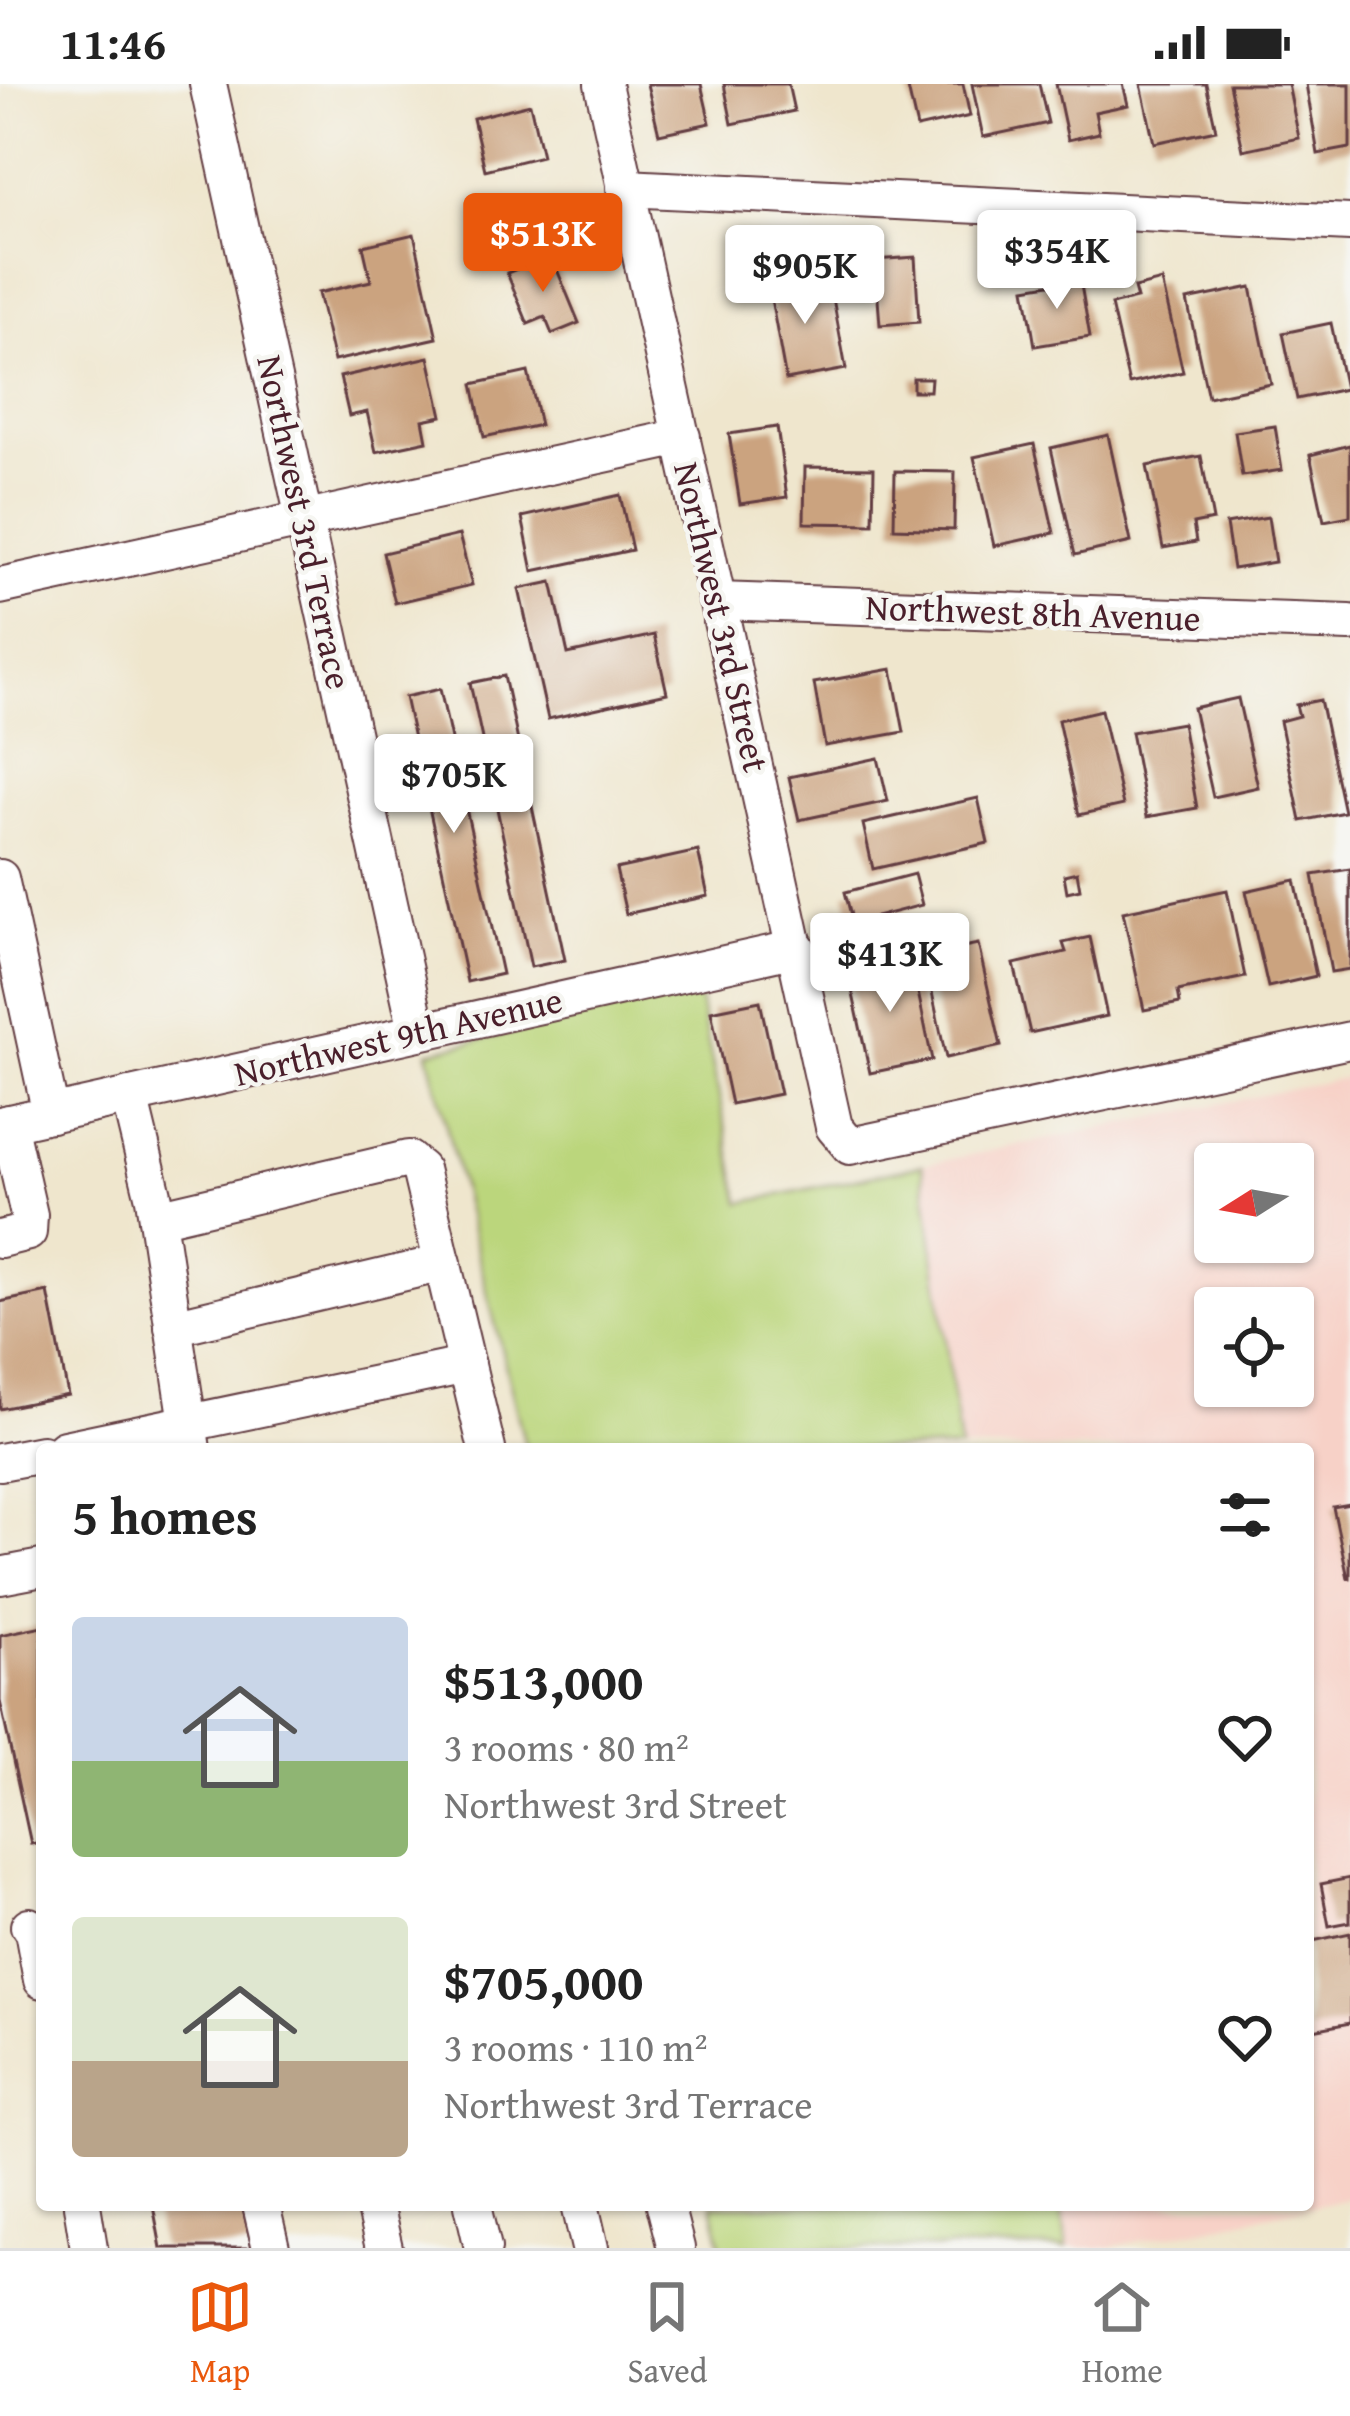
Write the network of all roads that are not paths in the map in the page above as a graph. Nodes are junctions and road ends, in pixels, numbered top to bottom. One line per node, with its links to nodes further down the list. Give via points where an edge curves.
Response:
1 (208, 84): 6 (street, Northwest 3rd Terrace)
2 (603, 84): 3 (street, Northwest 3rd Street)
3 (625, 188): 4 (street); 5 (street, Northwest 3rd Street)
4 (1350, 223)
5 (682, 437): 6 (street); 8 (street, Northwest 3rd Street)
6 (305, 520): 7 (street); 12 (street, Northwest 3rd Terrace)
7 (0, 586)
8 (717, 601): 9 (street, Northwest 8th Avenue); 11 (street, Northwest 3rd Street)
9 (1350, 623)
10 (0, 878): 15 (street)
11 (797, 948): 12 (street, Northwest 9th Avenue); 13 (street, Northwest 3rd Street, via 834,1126 850,1146)
12 (417, 1030): 14 (street, Northwest 9th Avenue)
13 (1350, 1040)
14 (129, 1096): 15 (street, Northwest 9th Avenue); 17 (street)
15 (51, 1114): 16 (street, Northwest 9th Avenue)
16 (4, 1124): 18 (street, via 29,1215 28,1232)
17 (157, 1218): 19 (street, via 408,1159 420,1169); 20 (street)
18 (0, 1239)
19 (443, 1263): 20 (street); 21 (street)
20 (173, 1327): 22 (street)
21 (467, 1365): 22 (street); 24 (street)
22 (190, 1436): 23 (street)
23 (122, 1443)
24 (486, 1443)
25 (36, 1455): 26 (street)
26 (0, 1462)
27 (36, 1569): 28 (street)
28 (0, 1576)
29 (83, 2211): 35 (street)
30 (263, 2211): 36 (street)
31 (375, 2211): 37 (street)
32 (474, 2211): 38 (street)
33 (581, 2211): 39 (street)
34 (667, 2211): 40 (street)
35 (89, 2248)
36 (271, 2248)
37 (384, 2248)
38 (483, 2248)
39 (590, 2248)
40 (676, 2248)

